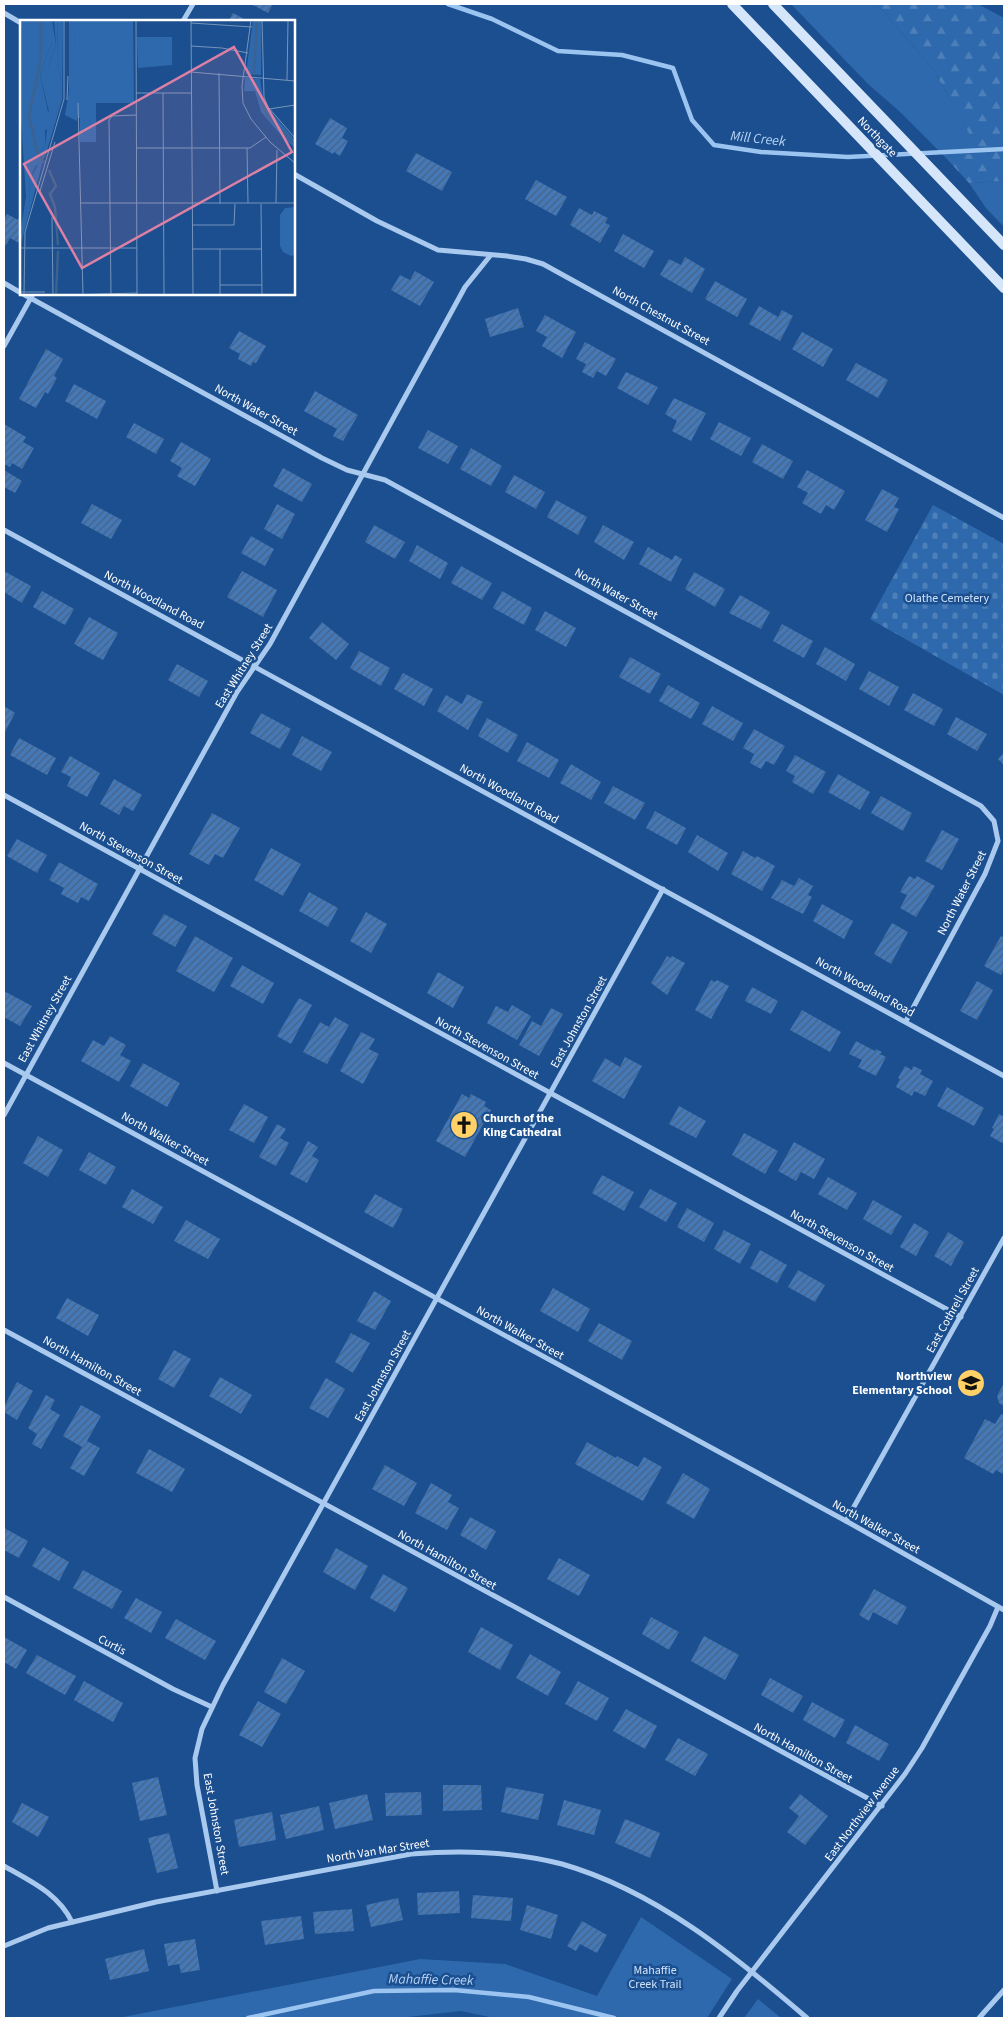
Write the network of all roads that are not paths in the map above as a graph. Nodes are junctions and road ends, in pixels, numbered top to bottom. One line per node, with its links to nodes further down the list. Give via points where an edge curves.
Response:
1 (193, 4): 5 (street)
2 (732, 4): 11 (main road, Northgate)
3 (772, 4): 8 (main road, Northgate)
4 (4, 13): 6 (street)
5 (184, 20)
6 (20, 22)
7 (295, 175): 9 (street, North Chestnut Street, via 377,221 438,250)
8 (1004, 245)
9 (490, 256): 15 (street, East Whitney Street, via 465,287); 16 (street, North Chestnut Street, via 526,259 579,282)
10 (4, 283): 12 (street, North Water Street)
11 (1004, 288)
12 (20, 292)
13 (32, 296): 14 (street); 15 (street, North Water Street, via 322,458)
14 (4, 346)
15 (363, 474): 18 (street, East Whitney Street); 22 (street, North Water Street, via 385,480 981,806 994,822 998,841 985,874)
16 (1004, 518)
17 (4, 530): 18 (street, North Woodland Road)
18 (255, 666): 20 (street, East Whitney Street, via 237,692); 21 (street, North Woodland Road)
19 (4, 795): 20 (street, North Stevenson Street)
20 (139, 869): 24 (street, East Whitney Street); 26 (street, North Stevenson Street)
21 (663, 889): 22 (street, North Woodland Road); 26 (street, East Johnston Street)
22 (906, 1021): 25 (street, North Woodland Road)
23 (4, 1063): 24 (street, North Walker Street)
24 (26, 1075): 27 (street, East Whitney Street); 29 (street, North Walker Street)
25 (1004, 1076)
26 (550, 1094): 29 (street, East Johnston Street); 30 (street, North Stevenson Street)
27 (4, 1115)
28 (1004, 1238): 30 (street, East Cothrell Street)
29 (437, 1299): 32 (street, East Johnston Street); 33 (street, North Walker Street)
30 (961, 1317): 33 (street, East Cothrell Street)
31 (4, 1330): 32 (street, North Hamilton Street)
32 (324, 1504): 37 (street, East Johnston Street); 38 (street, North Hamilton Street)
33 (846, 1521): 35 (street, North Walker Street)
34 (4, 1597): 37 (street, Curtis)
35 (998, 1607): 36 (street, North Walker Street); 38 (street, East Northview Avenue, via 922,1748)
36 (1004, 1610)
37 (212, 1707): 40 (street, East Johnston Street, via 202,1729 195,1758)
38 (882, 1806): 43 (street, East Northview Avenue)
39 (4, 1866): 41 (street, via 41,1886 65,1908)
40 (216, 1891): 41 (street, North Van Mar Street); 43 (street, North Van Mar Street, via 411,1854 475,1851 519,1856 561,1864 598,1877 650,1902)
41 (72, 1922): 42 (street, North Van Mar Street)
42 (4, 1946)
43 (753, 1971): 45 (street, East Northview Avenue); 46 (street, North Van Mar Street)
44 (1004, 1990): 47 (street)
45 (718, 2018)
46 (808, 2018)
47 (979, 2018)

